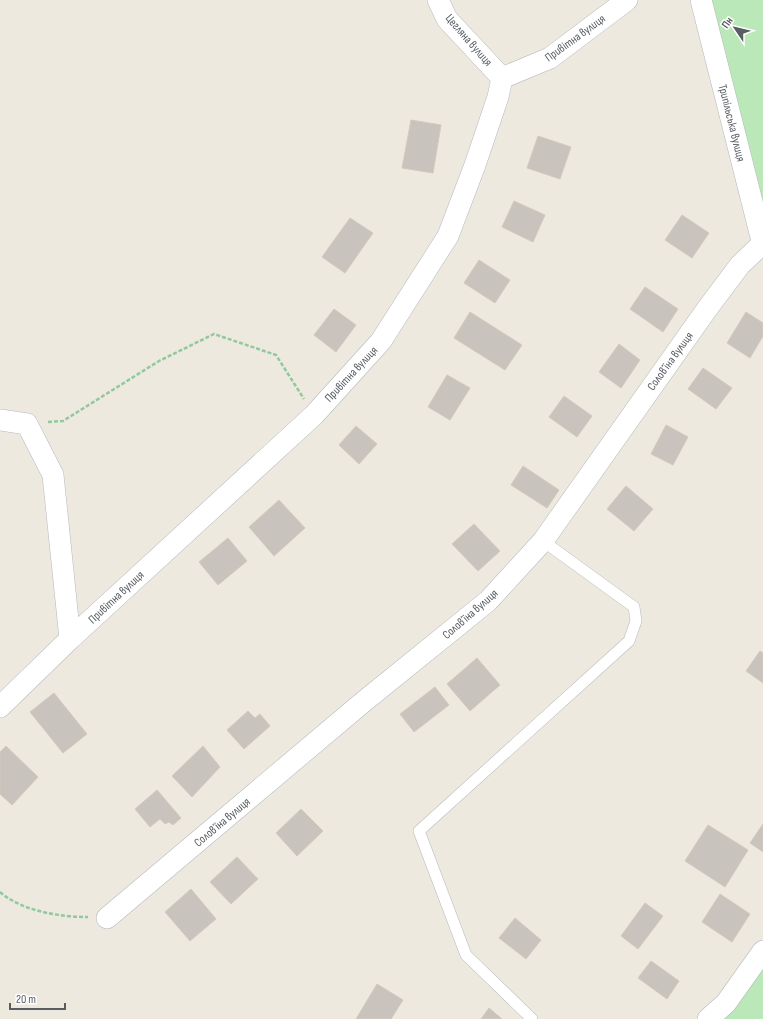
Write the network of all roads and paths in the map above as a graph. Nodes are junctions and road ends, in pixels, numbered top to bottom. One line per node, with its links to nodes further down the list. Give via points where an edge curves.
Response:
1 (438, 0): 4 (street, Цегляна вулиця, via 447,19)
2 (626, 0): 4 (street, Привітна вулиця, via 550,58)
3 (701, 0): 5 (street, Трипільська вулиця)
4 (502, 78): 6 (street, Привітна вулиця, via 480,150 448,236 381,342)
5 (763, 244): 9 (street, Соловʼїна вулиця, via 740,265 707,309)
6 (314, 415): 8 (path, via 276,355 214,334 159,361 63,421); 10 (street, Привітна вулиця)
7 (0, 420): 8 (street)
8 (27, 424): 10 (street, via 53,475)
9 (543, 541): 13 (street, Соловʼїна вулиця, via 488,601 362,703); 15 (lane, via 634,607 636,621 630,642 419,830 466,955)
10 (70, 640): 11 (street, Привітна вулиця)
11 (0, 707)
12 (0, 892): 13 (path, via 10,900 41,911 72,917)
13 (107, 918)
14 (763, 951): 16 (street, via 726,1003)
15 (532, 1019)
16 (708, 1019)

